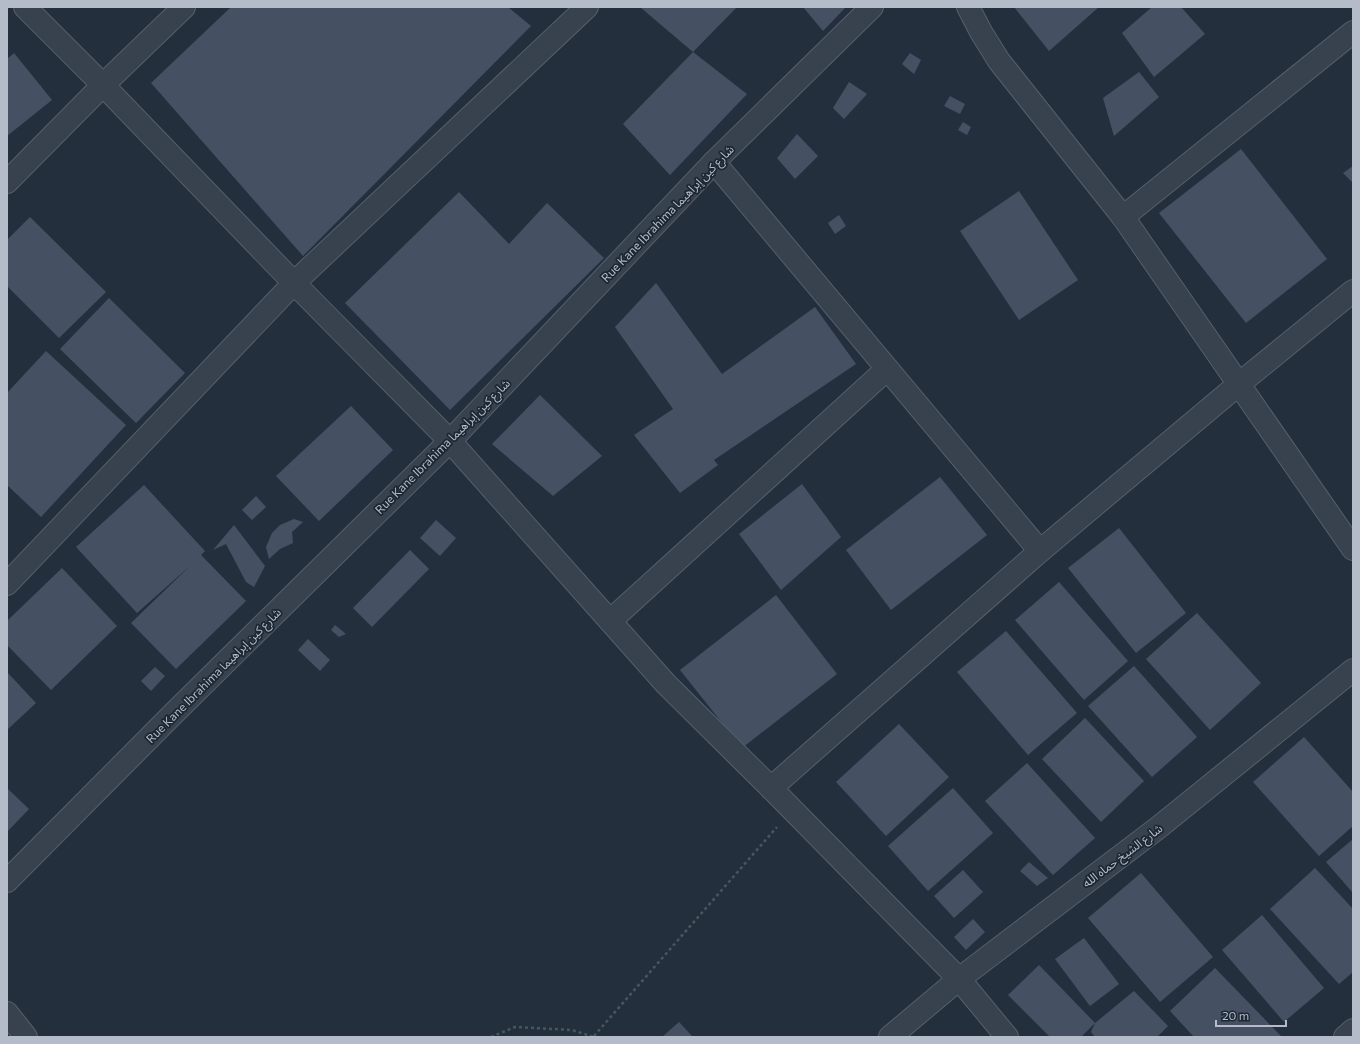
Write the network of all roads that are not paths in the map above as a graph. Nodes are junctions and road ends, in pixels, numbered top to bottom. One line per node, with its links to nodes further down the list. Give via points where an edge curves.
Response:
1 (25, 7): 7 (street)
2 (184, 7): 7 (street)
3 (587, 7): 11 (street)
4 (872, 7): 8 (street, Rue Kane Ibrahima شارع كين إبراهيما)
5 (968, 7): 10 (street, via 999,61)
6 (1353, 32): 10 (street)
7 (103, 85): 9 (street); 11 (street)
8 (714, 162): 13 (street); 15 (street, Rue Kane Ibrahima شارع كين إبراهيما)
9 (7, 182)
10 (1123, 217): 14 (street)
11 (294, 283): 15 (street); 18 (street)
12 (1353, 291): 14 (street)
13 (887, 368): 17 (street); 19 (street)
14 (1239, 384): 16 (street); 17 (street)
15 (450, 441): 19 (street); 22 (street, Rue Kane Ibrahima شارع كين إبراهيما, via 179,707)
16 (1353, 549)
17 (1040, 551): 21 (street)
18 (7, 584)
19 (610, 621): 21 (street, via 666,684)
20 (1353, 670): 23 (street, شارع الشيخ حماه الله, via 1159,827)
21 (771, 788): 23 (street)
22 (7, 881)
23 (958, 979): 27 (street, شارع الشيخ حماه الله); 28 (street)
24 (7, 1013): 26 (street)
25 (1353, 1030): 29 (street)
26 (26, 1037)
27 (890, 1037)
28 (1007, 1037)
29 (1345, 1037)

